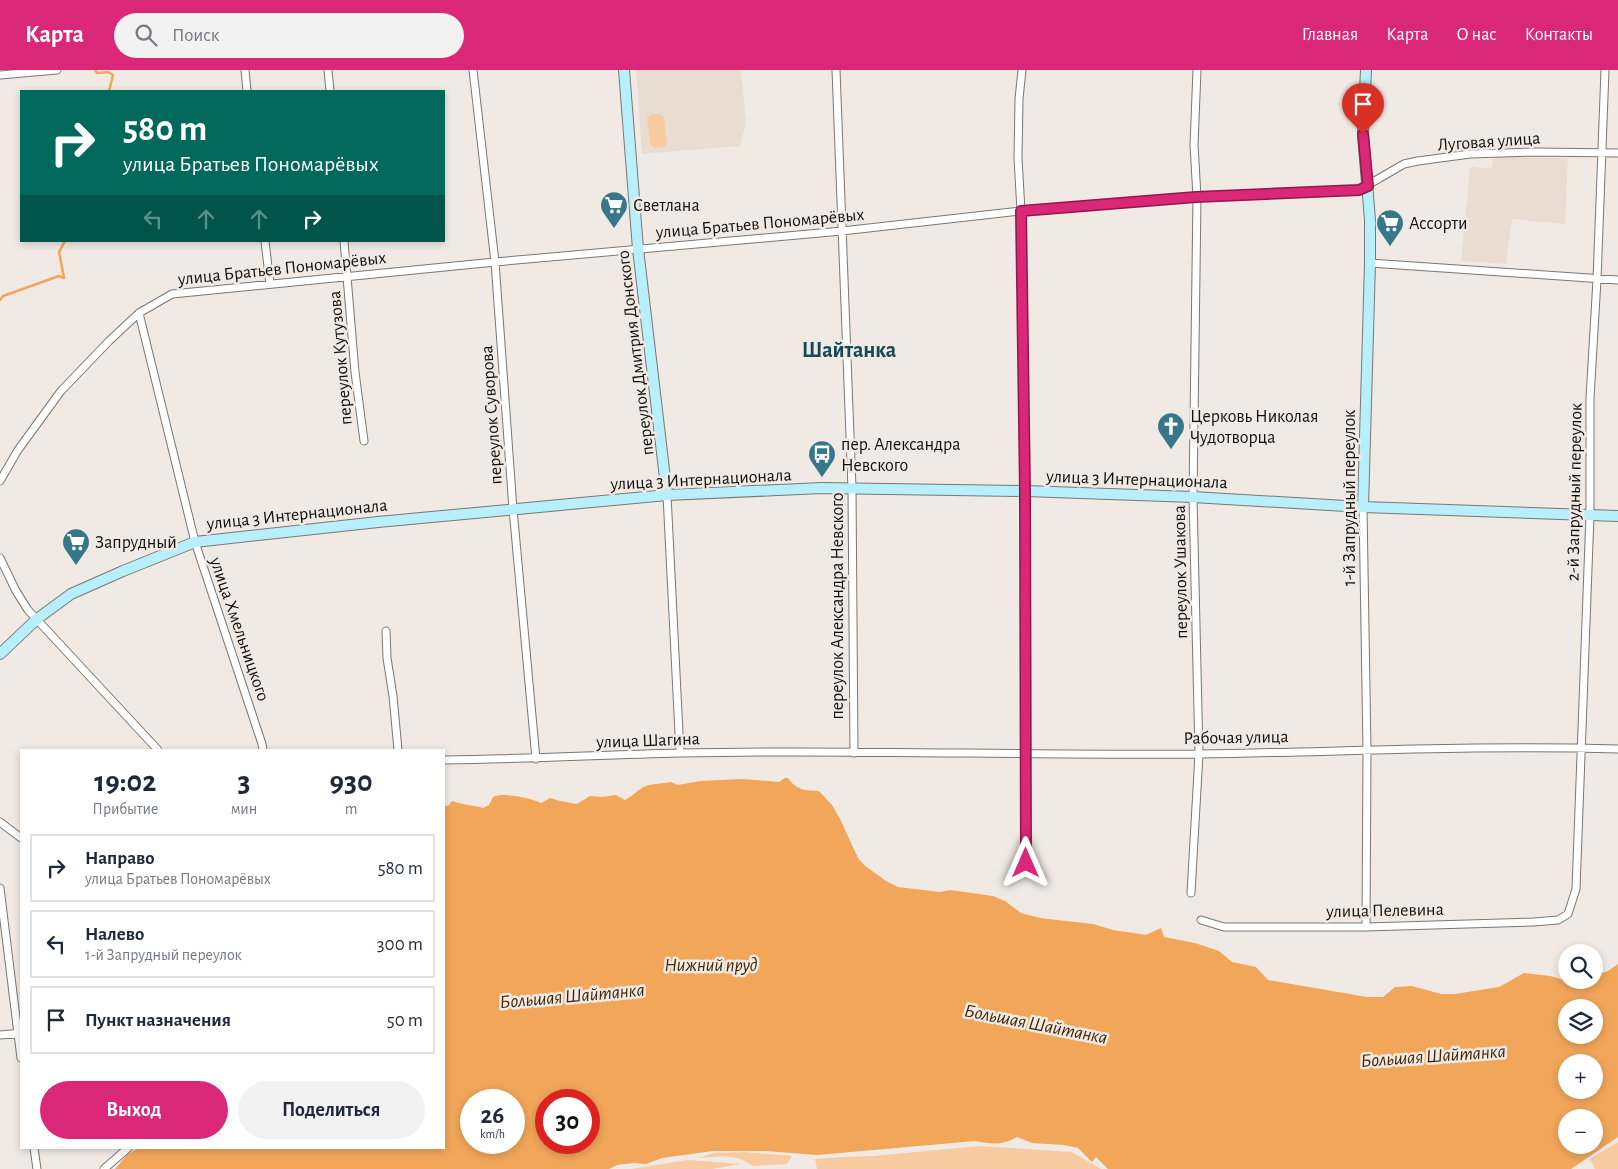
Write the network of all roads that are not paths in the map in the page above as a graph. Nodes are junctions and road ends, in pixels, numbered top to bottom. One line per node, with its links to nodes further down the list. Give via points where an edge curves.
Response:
1 (57, 70): 11 (street)
2 (245, 70): 12 (street)
3 (328, 70): 13 (street)
4 (474, 70): 23 (street, переулок Суворова)
5 (624, 70): 22 (street, переулок Дмитрия Донского)
6 (836, 70): 19 (street, переулок Александра Невского)
7 (1022, 70): 18 (street, via 1018,148)
8 (1197, 70): 17 (street, переулок Ушакова)
9 (1366, 70): 16 (street, 1-й Запрудный переулок, via 1363,134)
10 (1604, 70): 14 (street, 2-й Запрудный переулок)
11 (0, 74)
12 (247, 90)
13 (330, 90)
14 (1602, 152): 15 (street, Луговая улица); 16 (street, Луговая улица, via 1470,154 1418,161 1404,164); 26 (street, 2-й Запрудный переулок)
15 (1618, 153)
16 (1368, 186): 17 (street, улица Братьев Пономарёвых, via 1359,190); 24 (street, 1-й Запрудный переулок)
17 (1196, 197): 18 (street, улица Братьев Пономарёвых); 35 (street, переулок Ушакова)
18 (1021, 211): 19 (street, улица Братьев Пономарёвых); 33 (street)
19 (842, 232): 22 (street, улица Братьев Пономарёвых); 32 (street, переулок Александра Невского)
20 (265, 242): 28 (street)
21 (344, 242): 25 (street, переулок Кутузова)
22 (638, 249): 23 (street, улица Братьев Пономарёвых); 34 (street, переулок Дмитрия Донского)
23 (495, 262): 25 (street, улица Братьев Пономарёвых); 37 (street, переулок Суворова)
24 (1370, 263): 26 (street); 36 (street, 1-й Запрудный переулок)
25 (348, 276): 28 (street, улица Братьев Пономарёвых); 30 (street, переулок Кутузова)
26 (1597, 280): 27 (street); 38 (street, 2-й Запрудный переулок, via 1590,398)
27 (1618, 280)
28 (270, 284): 29 (street, улица Братьев Пономарёвых, via 172,294)
29 (139, 313): 31 (street, улица Братьев Пономарёвых, via 61,390); 40 (street, улица Хмельницкого)
30 (364, 441)
31 (0, 481)
32 (852, 488): 33 (street, улица 3 Интернационала); 34 (street, улица 3 Интернационала); 52 (street, переулок Александра Невского)
33 (1025, 491): 35 (street, улица 3 Интернационала); 53 (street)
34 (668, 495): 37 (street, улица 3 Интернационала); 51 (street, переулок Дмитрия Донского)
35 (1193, 497): 36 (street, улица 3 Интернационала); 54 (street, переулок Ушакова)
36 (1363, 508): 38 (street, улица 3 Интернационала); 50 (street, 1-й Запрудный переулок)
37 (513, 509): 40 (street, улица 3 Интернационала); 55 (street, переулок Суворова)
38 (1590, 516): 39 (street, улица 3 Интернационала); 45 (street, 2-й Запрудный переулок)
39 (1618, 516)
40 (194, 542): 42 (street, улица 3 Интернационала, via 71,594); 47 (street, улица Хмельницкого)
41 (0, 558): 42 (street, via 16,591)
42 (37, 619): 44 (street, улица 3 Интернационала); 46 (street)
43 (386, 631): 48 (street)
44 (0, 654)
45 (1580, 748): 49 (street, Рабочая улица); 50 (street, Рабочая улица); 62 (street, 2-й Запрудный переулок, via 1576,889)
46 (157, 749)
47 (263, 749)
48 (398, 749)
49 (1618, 749)
50 (1367, 750): 54 (street, Рабочая улица); 64 (street, 1-й Запрудный переулок)
51 (680, 753): 52 (street, улица Шагина); 55 (street, улица Шагина)
52 (854, 753): 53 (street, Рабочая улица)
53 (1026, 754): 54 (street, Рабочая улица); 59 (street)
54 (1199, 754): 61 (street, переулок Ушакова)
55 (536, 759): 56 (street, улица Шагина)
56 (445, 760)
57 (0, 822): 58 (street)
58 (20, 837)
59 (1026, 863)
60 (0, 888): 65 (street)
61 (1191, 893)
62 (1568, 914): 64 (street, улица Пелевина, via 1558,920 1534,922)
63 (1201, 920): 64 (street, улица Пелевина, via 1224,926)
64 (1366, 926)
65 (20, 1033): 66 (street)
66 (0, 1035)
67 (34, 1149): 69 (street)
68 (127, 1149): 70 (street)
69 (37, 1169)
70 (104, 1169)

